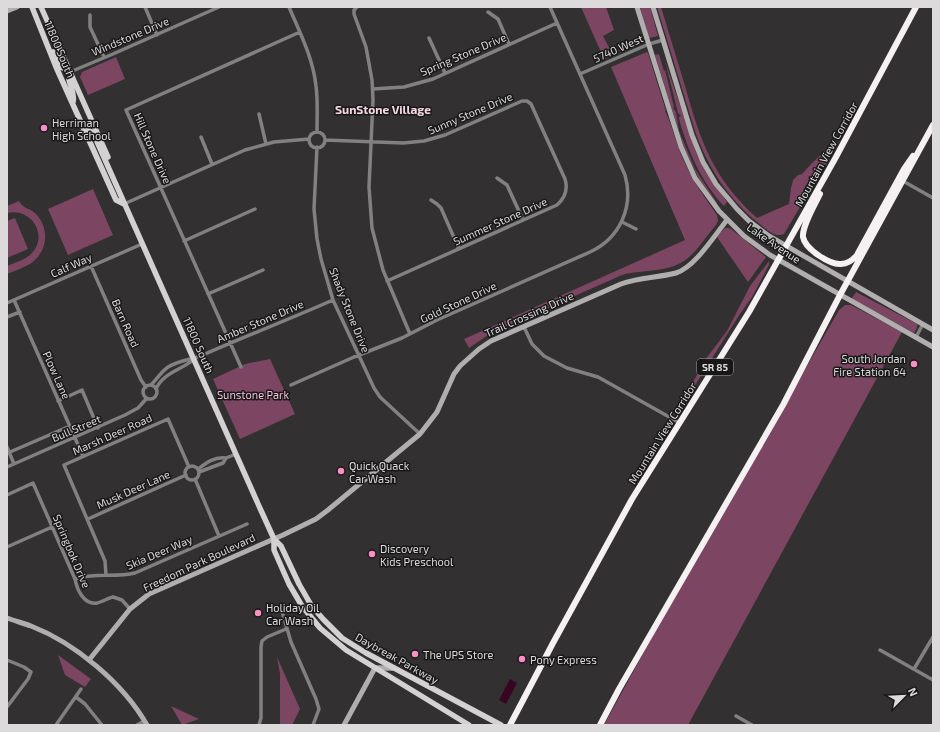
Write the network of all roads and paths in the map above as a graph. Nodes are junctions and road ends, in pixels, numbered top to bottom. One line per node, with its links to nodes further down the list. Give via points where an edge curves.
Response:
1 (17, 7): 13 (street)
2 (32, 7): 22 (main road, 11800 South)
3 (41, 7): 26 (main road, 11800 South)
4 (145, 7): 19 (street)
5 (207, 7): 14 (street)
6 (219, 7): 14 (street, Windstone Drive)
7 (289, 7): 18 (street)
8 (357, 7): 29 (street, via 354,14 366,47)
9 (550, 7): 17 (street, Gold Stone Drive)
10 (638, 7): 24 (street, Lake Avenue)
11 (653, 7): 21 (street, Lake Avenue)
12 (916, 7): 43 (highway, Mountain View Corridor / SR 85)
13 (7, 11)
14 (209, 11): 19 (street, Windstone Drive)
15 (488, 12): 23 (street, via 498,20)
16 (90, 15): 25 (street, via 90,27)
17 (557, 23): 23 (street, Spring Stone Drive); 28 (street, Gold Stone Drive)
18 (300, 32): 35 (street, via 315,77); 47 (street, Hill Stone Drive, via 126,110)
19 (157, 34): 25 (street, Windstone Drive)
20 (429, 38): 27 (street)
21 (663, 40): 24 (street, 5740 West); 58 (street, Lake Avenue, via 692,135 711,176 743,215)
22 (48, 44): 26 (main road, via 61,66); 31 (main road, 11800 South)
23 (509, 44): 27 (street, Spring Stone Drive)
24 (649, 44): 28 (street, 5740 West); 53 (street, Lake Avenue, via 684,154 699,184)
25 (104, 57): 26 (street, Windstone Drive)
26 (70, 72): 31 (main road, via 68,78 74,91); 50 (main road, 11800 South, via 124,193)
27 (445, 73): 29 (street, Spring Stone Drive, via 413,85)
28 (580, 74): 54 (street, Gold Stone Drive, via 627,181 628,200)
29 (373, 90): 40 (street)
30 (527, 101): 40 (street, Sunny Stone Drive, via 431,140 410,143); 52 (street, Summer Stone Drive, via 565,179 566,188 564,197 557,205)
31 (73, 103): 34 (main road, 11800 South)
32 (259, 114): 41 (street)
33 (933, 125): 36 (highway)
34 (83, 132): 50 (main road, 11800 South, via 116,200); 50 (main road, via 90,131 94,135)
35 (317, 132): 38 (street); 39 (street, via 323,135)
36 (928, 135): 43 (highway, via 904,169 857,255 843,264 834,263 811,250 806,246 803,237 805,227); 46 (highway)
37 (201, 138): 44 (street)
38 (309, 139): 41 (street); 42 (street, via 310,144)
39 (325, 140): 40 (street, Sunny Stone Drive); 42 (street, via 321,146)
40 (371, 142): 63 (street, via 371,218 377,250)
41 (266, 144): 44 (street)
42 (316, 147): 68 (street, Shady Stone Drive, via 316,229 323,270)
43 (836, 158): 58 (highway, Mountain View Corridor / SR 85)
44 (212, 164): 47 (street)
45 (496, 178): 52 (street, via 507,185)
46 (903, 181): 48 (street); 64 (highway)
47 (160, 187): 50 (street); 56 (street, Hill Stone Drive)
48 (933, 198)
49 (431, 200): 59 (street, via 441,208)
50 (124, 204): 57 (main road, 11800 South)
51 (255, 209): 56 (street)
52 (523, 220): 59 (street, Summer Stone Drive)
53 (727, 220): 60 (street, Lake Avenue); 73 (street, Trail Crossing Drive, via 693,263 682,271 634,279)
54 (622, 222): 55 (street); 75 (street, Gold Stone Drive, via 610,239 596,250)
55 (636, 229)
56 (184, 241): 65 (street, Hill Stone Drive)
57 (142, 244): 61 (street, Calf Way); 80 (main road, 11800 South)
58 (786, 246): 60 (highway, Mountain View Corridor / SR 85); 64 (street, Lake Avenue)
59 (459, 248): 63 (street, Summer Stone Drive)
60 (778, 260): 66 (street, Lake Avenue); 88 (highway, Mountain View Corridor / SR 85)
61 (90, 266): 67 (street, Calf Way); 84 (street, Barn Road)
62 (263, 270): 65 (street)
63 (387, 281): 75 (street)
64 (848, 281): 66 (highway); 72 (street, Lake Avenue)
65 (208, 294): 77 (street, Hill Stone Drive)
66 (840, 295): 76 (street, Lake Avenue); 141 (highway, via 783,405)
67 (14, 300): 69 (street, Calf Way); 70 (street, Plow Lane)
68 (334, 300): 77 (street, Amber Stone Drive); 79 (street, Shady Stone Drive)
69 (7, 303)
70 (20, 312): 71 (street); 87 (street, Plow Lane)
71 (7, 317)
72 (924, 324): 74 (street, Lake Avenue); 76 (street)
73 (524, 327): 88 (street, via 532,344 544,356 567,368 598,377); 91 (street, Trail Crossing Drive, via 492,341 460,366 449,382 437,412)
74 (933, 330)
75 (410, 334): 79 (street, Gold Stone Drive)
76 (916, 337): 78 (street, Lake Avenue)
77 (230, 343): 80 (street, Amber Stone Drive); 81 (street, Hill Stone Drive)
78 (933, 347)
79 (358, 356): 83 (street, Gold Stone Drive); 91 (street, Shady Stone Drive, via 376,391)
80 (194, 359): 82 (street, via 183,360 170,366); 85 (street, via 164,377); 95 (main road, 11800 South)
81 (241, 367)
82 (151, 385): 84 (street); 85 (street)
83 (291, 385)
84 (146, 387): 86 (street, via 144,393)
85 (156, 389): 86 (street, via 155,397)
86 (147, 398): 90 (street, Bull Street, via 135,410)
87 (58, 401): 89 (street, Plow Lane); 90 (street, via 82,390)
88 (680, 423): 140 (highway, Mountain View Corridor / SR 85, via 632,499)
89 (70, 426): 92 (street, Plow Lane); 94 (street)
90 (98, 428): 92 (street, Bull Street)
91 (420, 434): 109 (street, Trail Crossing Drive, via 322,514)
92 (75, 438): 96 (street, Plow Lane); 98 (street, Bull Street)
93 (7, 446): 94 (street)
94 (10, 452): 98 (street)
95 (236, 454): 97 (street); 109 (main road, 11800 South)
96 (83, 456): 100 (street, Marsh Deer Road, via 168,419); 105 (street, Marsh Deer Road, via 64,465)
97 (226, 458): 101 (street, via 223,463); 101 (street, via 220,457 206,462)
98 (14, 464): 99 (street, Bull Street)
99 (7, 467)
100 (189, 467): 101 (street, via 195,466); 102 (street, via 185,471)
101 (199, 470): 103 (street)
102 (186, 475): 103 (street); 105 (street, Musk Deer Lane)
103 (195, 479): 108 (street)
104 (7, 495): 107 (street, Springbok Drive, via 33,484)
105 (88, 519): 111 (street, via 105,561)
106 (247, 524): 108 (street, Skia Deer Way)
107 (52, 527): 110 (street); 112 (street, Springbok Drive)
108 (220, 536): 111 (street, Skia Deer Way, via 135,573 125,576)
109 (274, 539): 114 (street, Freedom Park Boulevard, via 159,589); 118 (main road, Daybreak Parkway, via 274,550 298,599 320,628); 122 (main road, Daybreak Parkway, via 282,546 303,592 323,619 348,642)
110 (7, 547)
111 (106, 575): 112 (street, Skia Deer Way)
112 (75, 579): 114 (street, Springbok Drive, via 80,594 88,602 97,603 113,597 122,600)
113 (281, 608): 116 (street)
114 (130, 609): 121 (street, Freedom Park Boulevard)
115 (7, 618): 121 (street, via 55,638)
116 (286, 629): 135 (street, via 267,636 262,641); 136 (street, via 319,709)
117 (933, 637): 125 (street)
118 (346, 650): 122 (main road, via 352,650 373,662); 123 (main road, Daybreak Parkway)
119 (880, 650): 125 (street)
120 (7, 660): 129 (street, via 30,672 28,679)
121 (89, 660): 131 (street, via 130,700)
122 (380, 661): 124 (main road, Daybreak Parkway)
123 (375, 668): 124 (street); 137 (street); 138 (main road, Daybreak Parkway)
124 (394, 668): 139 (main road, Daybreak Parkway)
125 (914, 669): 126 (street)
126 (933, 680)
127 (80, 690): 128 (street)
128 (76, 697): 132 (street); 133 (street)
129 (7, 708)
130 (736, 716): 142 (street)
131 (145, 723): 134 (street)
132 (56, 725)
133 (102, 725)
134 (137, 725)
135 (259, 725)
136 (312, 725)
137 (344, 725)
138 (469, 725)
139 (501, 725)
140 (510, 725)
141 (600, 725)
142 (752, 725)

